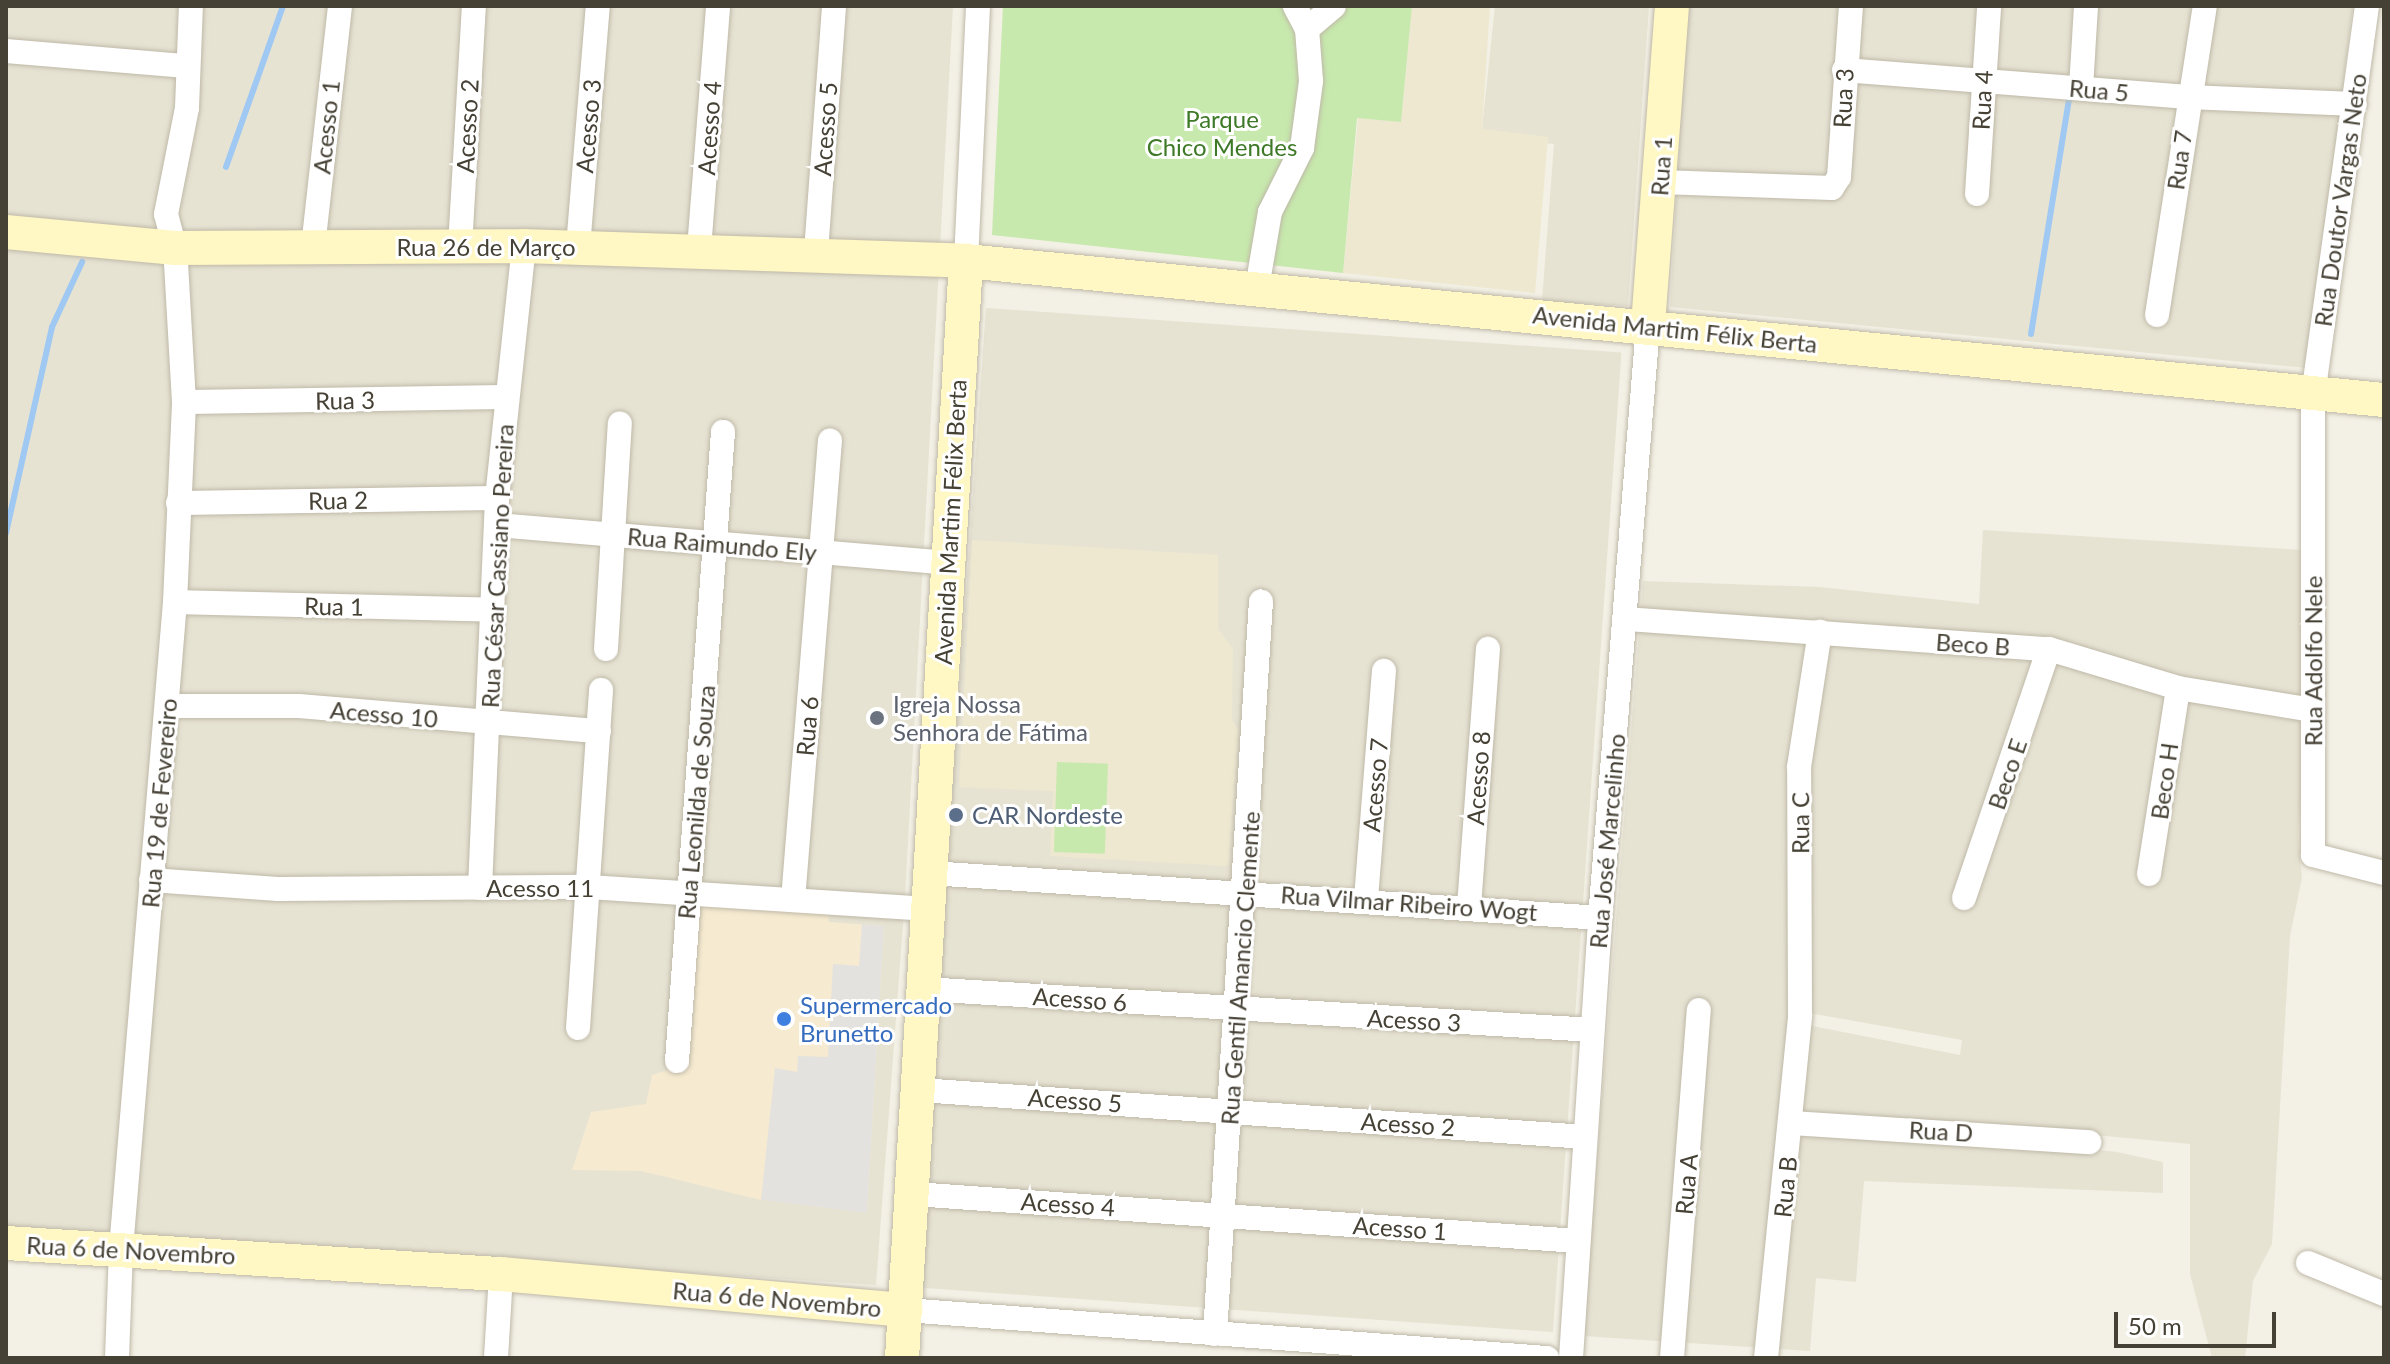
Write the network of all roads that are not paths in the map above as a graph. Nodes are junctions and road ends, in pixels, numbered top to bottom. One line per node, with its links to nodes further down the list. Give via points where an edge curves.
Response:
1 (191, 6): 18 (street, Rua 19 de Fevereiro)
2 (340, 6): 28 (street, Acesso 1)
3 (474, 6): 29 (street, Acesso 2)
4 (598, 6): 30 (street, Acesso 3)
5 (718, 6): 32 (street, Acesso 4)
6 (834, 6): 33 (street, Acesso 5)
7 (978, 6): 34 (street, Avenida Martim Félix Berta)
8 (1295, 6): 16 (street)
9 (1334, 6): 16 (street)
10 (1672, 6): 24 (street, Rua 1)
11 (1851, 6): 19 (street, Rua 3)
12 (1989, 6): 20 (street, Rua 4)
13 (2086, 6): 21 (street)
14 (2205, 6): 22 (street, Rua 7)
15 (2367, 6): 23 (street, Rua Doutor Vargas Neto)
16 (1307, 29): 35 (street, via 1311,81 1302,148 1270,212)
17 (6, 51): 18 (street)
18 (186, 66): 31 (street, Rua 19 de Fevereiro, via 187,108 166,214)
19 (1844, 70): 20 (street, Rua 5); 24 (street, Rua 3, via 1839,177 1832,188)
20 (1983, 80): 21 (street, Rua 5); 25 (street, Rua 4)
21 (2081, 88): 22 (street, Rua 5)
22 (2188, 97): 23 (street, Rua 5); 36 (street, Rua 7)
23 (2355, 104): 38 (street, Rua Doutor Vargas Neto)
24 (1660, 182): 37 (street, Rua 1)
25 (1977, 194)
26 (6, 232): 31 (street, Rua 26 de Março)
27 (524, 246): 29 (street, Rua 26 de Março); 30 (street, Rua 26 de Março); 39 (street, Rua César Cassiano Pereira)
28 (313, 247): 29 (street, Rua 26 de Março); 31 (street, Rua 26 de Março)
29 (460, 247)
30 (578, 247): 32 (street, Rua 26 de Março)
31 (175, 248): 41 (street, Rua 19 de Fevereiro)
32 (699, 249): 33 (street, Rua 26 de Março)
33 (816, 252): 34 (street, Rua 26 de Março)
34 (966, 261): 35 (street, Avenida Martim Félix Berta); 51 (street, Avenida Martim Félix Berta)
35 (1257, 288): 37 (street, Avenida Martim Félix Berta)
36 (2157, 315)
37 (1648, 325): 38 (street, Avenida Martim Félix Berta); 55 (street, Rua José Marcelinho)
38 (2313, 394): 40 (street, Avenida Martim Félix Berta); 64 (street, Rua Adolfo Nele)
39 (506, 397): 41 (street, Rua 3); 45 (street, Rua César Cassiano Pereira)
40 (2384, 400)
41 (184, 402): 46 (street, Rua 19 de Fevereiro)
42 (620, 423): 48 (street)
43 (723, 432): 49 (street, Rua Leonilda de Souza)
44 (830, 440): 50 (street)
45 (497, 498): 46 (street, Rua 2); 47 (street, Rua César Cassiano Pereira)
46 (178, 503): 53 (street, Rua 19 de Fevereiro)
47 (497, 525): 48 (street, Rua Raimundo Ely); 54 (street, Rua César Cassiano Pereira)
48 (613, 535): 49 (street, Rua Raimundo Ely); 57 (street)
49 (717, 544): 50 (street, Rua Raimundo Ely); 73 (street, Rua Leonilda de Souza)
50 (821, 552): 51 (street, Rua Raimundo Ely); 77 (street, Rua 6)
51 (948, 563): 67 (street, Avenida Martim Félix Berta)
52 (1261, 601): 74 (street, Rua Gentil Amancio Clemente)
53 (175, 602): 54 (street, Rua 1); 63 (street, Rua 19 de Fevereiro)
54 (493, 610): 65 (street, Rua César Cassiano Pereira)
55 (1626, 619): 56 (street, Beco B); 80 (street, Rua José Marcelinho)
56 (1820, 632): 59 (street, Beco B); 84 (street, Rua C, via 1799,767)
57 (606, 649)
58 (1488, 649): 78 (street, Acesso 8)
59 (2049, 649): 61 (street, Beco B); 75 (street, Beco E)
60 (1384, 671): 76 (street, Acesso 7)
61 (2178, 688): 64 (street, Beco B); 69 (street, Beco H)
62 (601, 690): 66 (street)
63 (168, 706): 65 (street, Acesso 10, via 299,706); 70 (street, Rua 19 de Fevereiro)
64 (2313, 710): 68 (street, Rua Adolfo Nele, via 2313,855)
65 (490, 723): 66 (street, Acesso 10); 72 (street, Rua César Cassiano Pereira)
66 (599, 731): 71 (street)
67 (930, 873): 74 (street, Rua Vilmar Ribeiro Wogt); 79 (street, Avenida Martim Félix Berta)
68 (2384, 873)
69 (2149, 874)
70 (151, 880): 72 (street, Acesso 11, via 278,889); 97 (street, Rua 19 de Fevereiro)
71 (589, 887): 72 (street, Acesso 11); 73 (street, Acesso 11); 85 (street)
72 (480, 888)
73 (689, 891): 77 (street, Acesso 11); 87 (street, Rua Leonilda de Souza)
74 (1247, 892): 76 (street, Rua Vilmar Ribeiro Wogt); 82 (street, Rua Gentil Amancio Clemente)
75 (1964, 898)
76 (1366, 899): 78 (street, Rua Vilmar Ribeiro Wogt)
77 (793, 900): 79 (street, Acesso 11)
78 (1469, 907): 80 (street, Rua Vilmar Ribeiro Wogt)
79 (928, 909): 81 (street, Avenida Martim Félix Berta)
80 (1600, 918): 86 (street, Rua José Marcelinho)
81 (924, 989): 82 (street, Acesso 6); 88 (street, Avenida Martim Félix Berta)
82 (1237, 1010): 86 (street, Acesso 3); 89 (street, Rua Gentil Amancio Clemente)
83 (1699, 1010): 108 (street, Rua A)
84 (1800, 1015): 90 (street, Rua B)
85 (578, 1028)
86 (1592, 1030): 91 (street, Rua José Marcelinho)
87 (677, 1061)
88 (920, 1090): 89 (street, Acesso 5); 93 (street, Avenida Martim Félix Berta)
89 (1230, 1110): 91 (street, Acesso 2); 94 (street, Rua Gentil Amancio Clemente)
90 (1792, 1123): 92 (street, Rua D); 109 (street, Rua B)
91 (1585, 1137): 95 (street, Rua José Marcelinho)
92 (2089, 1142)
93 (914, 1194): 94 (street, Acesso 4); 101 (street, Avenida Martim Félix Berta)
94 (1223, 1215): 95 (street, Acesso 1); 102 (street, Rua Gentil Amancio Clemente)
95 (1577, 1241): 107 (street, Rua José Marcelinho)
96 (6, 1243): 97 (street, Rua 6 de Novembro)
97 (121, 1249): 99 (street, Rua 6 de Novembro); 103 (street, Rua 19 de Fevereiro)
98 (2308, 1263): 100 (street)
99 (501, 1274): 101 (street, Rua 6 de Novembro); 104 (street)
100 (2384, 1294)
101 (905, 1310): 102 (street, Rua 6 de Novembro); 105 (street, Avenida Martim Félix Berta)
102 (1215, 1334): 106 (street, Rua 6 de Novembro)
103 (117, 1358)
104 (496, 1358)
105 (902, 1358)
106 (1547, 1358)
107 (1571, 1358)
108 (1672, 1358)
109 (1766, 1358)

